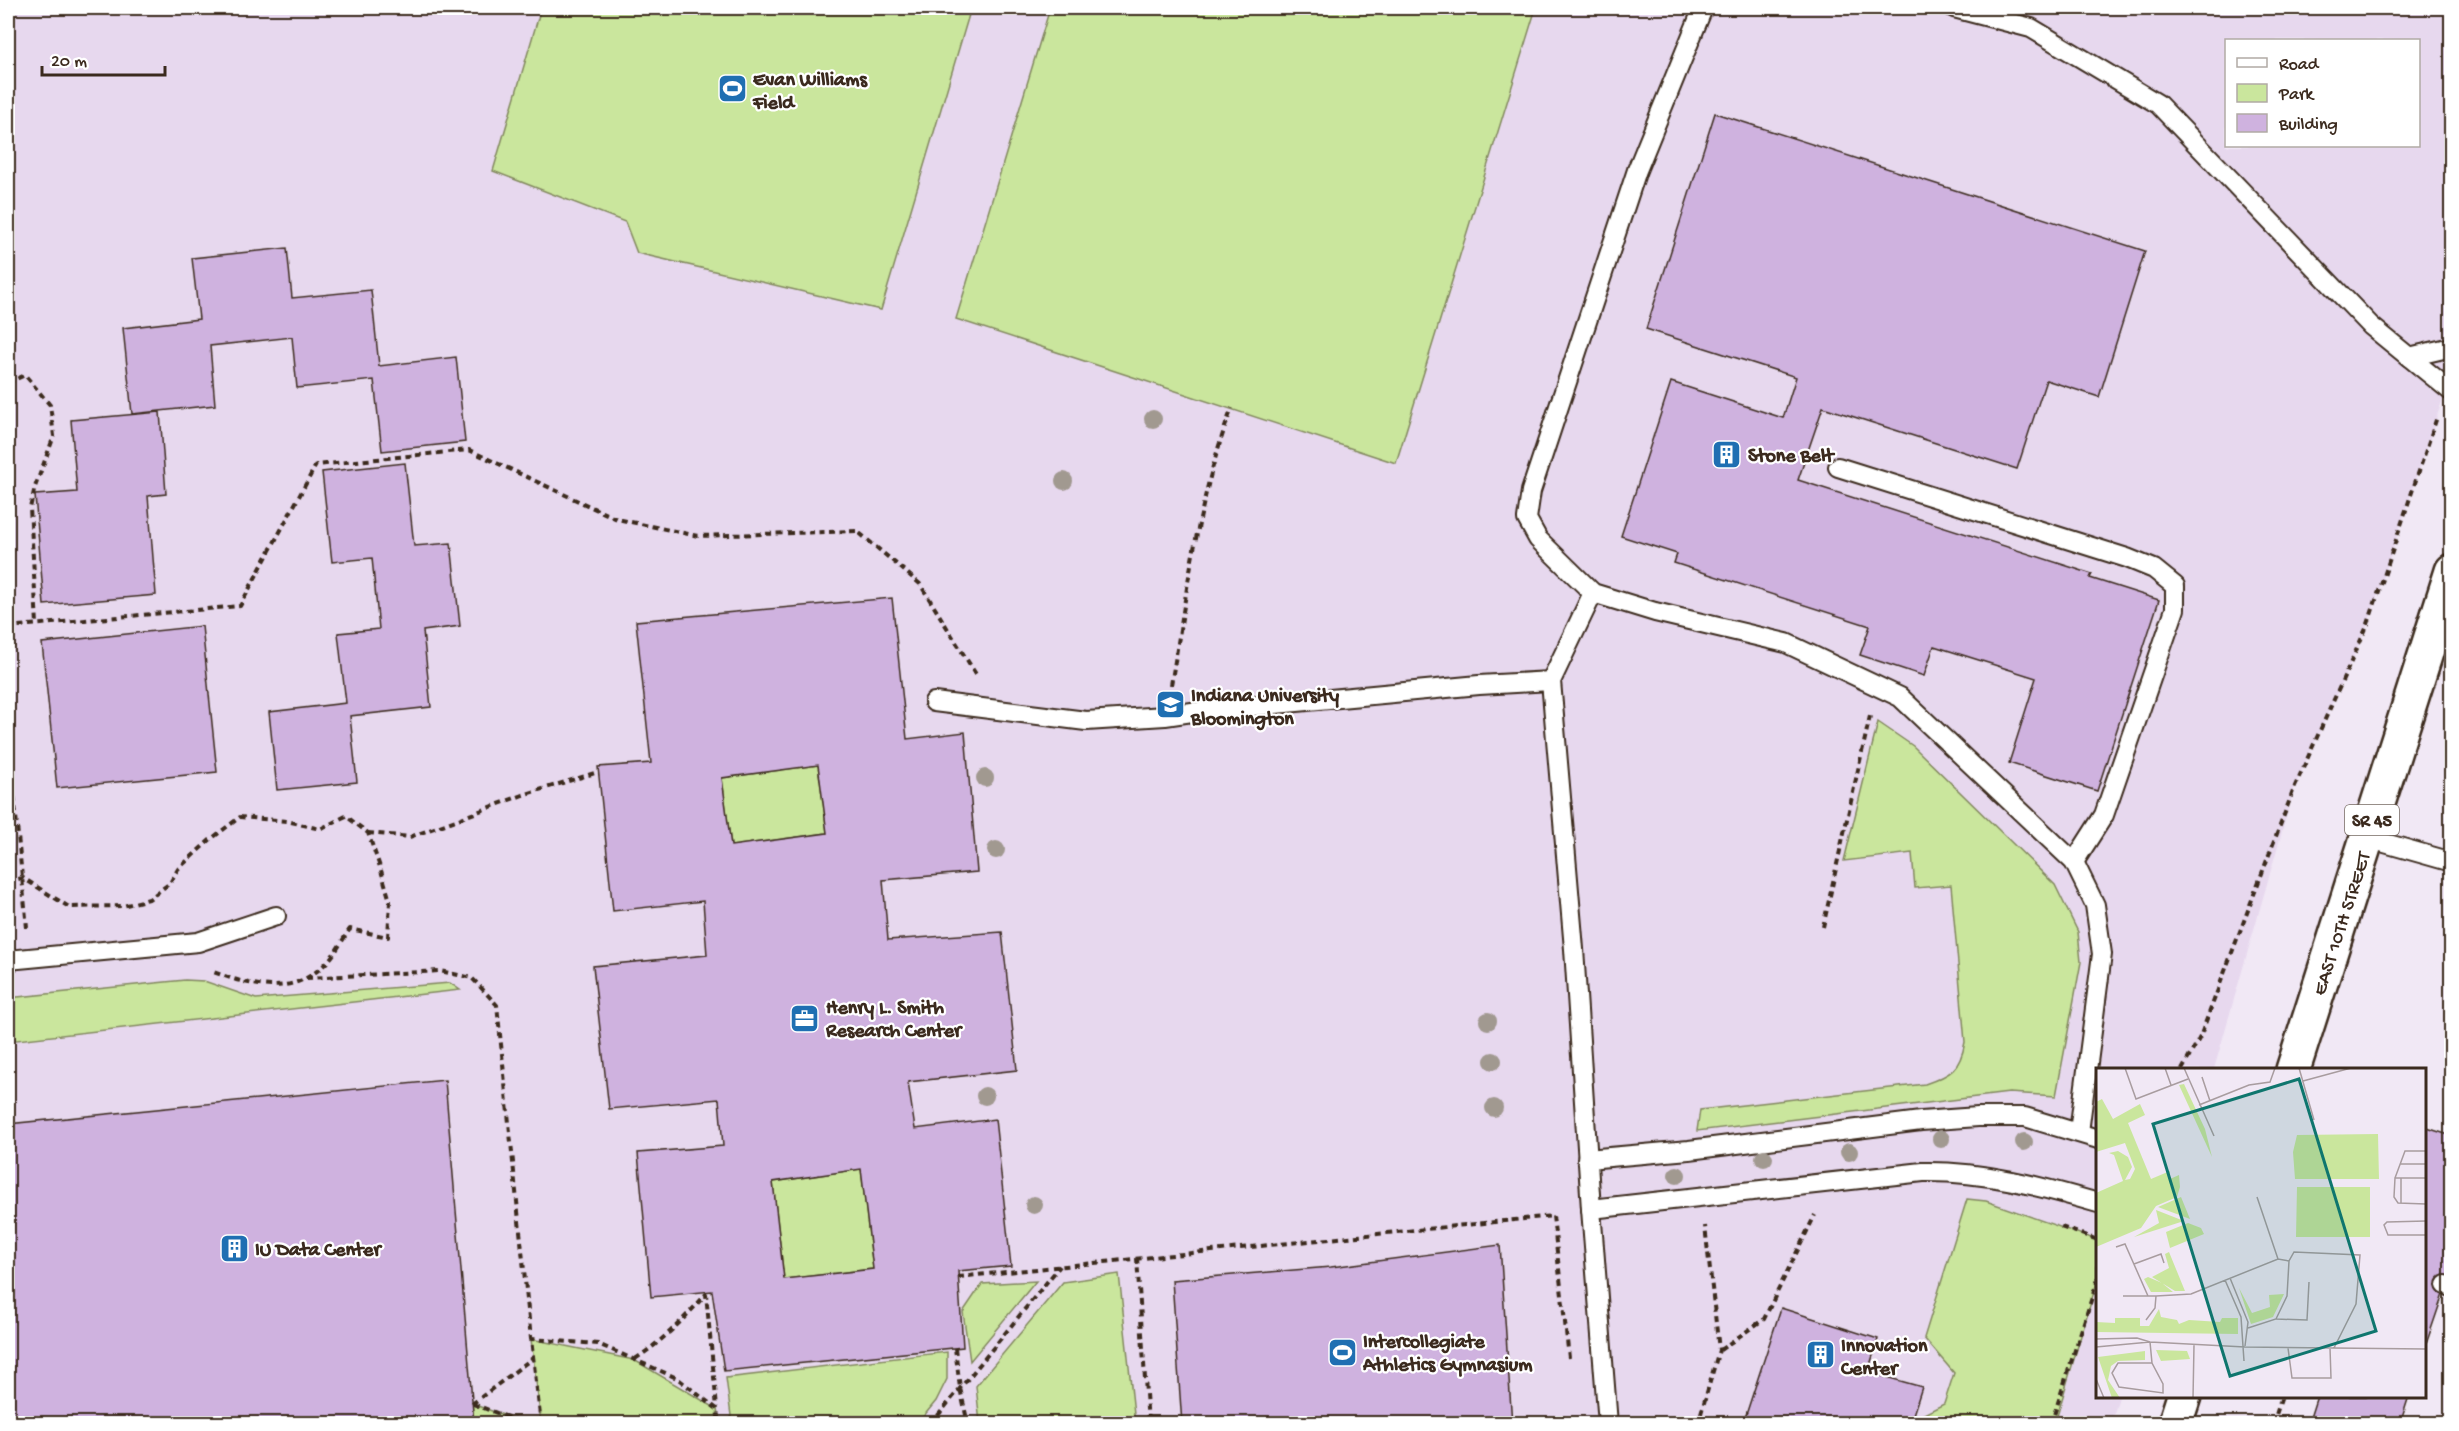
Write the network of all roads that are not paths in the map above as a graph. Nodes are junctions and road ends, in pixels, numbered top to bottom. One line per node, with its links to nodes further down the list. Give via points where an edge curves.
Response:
1 (1703, 8): 8 (lane, via 1637,170 1531,491 1527,519 1538,539)
2 (1954, 8): 4 (lane, via 2031,28 2158,104 2371,327)
3 (2451, 347): 4 (lane)
4 (2409, 357): 5 (lane)
5 (2449, 390)
6 (1838, 467): 12 (lane, via 2127,558 2154,569 2175,586 2175,609 2103,815)
7 (2451, 571): 11 (main road, EAST 10TH STREET / SR 45)
8 (1593, 593): 9 (lane); 12 (lane, via 1786,643 1900,697)
9 (1551, 681): 10 (lane, via 1086,722); 19 (lane)
10 (934, 702)
11 (2367, 838): 13 (lane); 16 (main road, EAST 10TH STREET / SR 45)
12 (2074, 862): 17 (lane, via 2095,905 2102,954)
13 (2451, 862)
14 (276, 916): 15 (lane, via 198,942)
15 (8, 960)
16 (2294, 1068)
17 (2079, 1132): 18 (lane); 19 (lane, via 2025,1117 1978,1117)
18 (2096, 1139)
19 (1587, 1159): 21 (lane)
20 (2096, 1203): 21 (lane, via 1959,1172 1923,1172)
21 (1591, 1209): 23 (lane)
22 (2183, 1398): 24 (main road)
23 (1608, 1424)
24 (2175, 1424)

